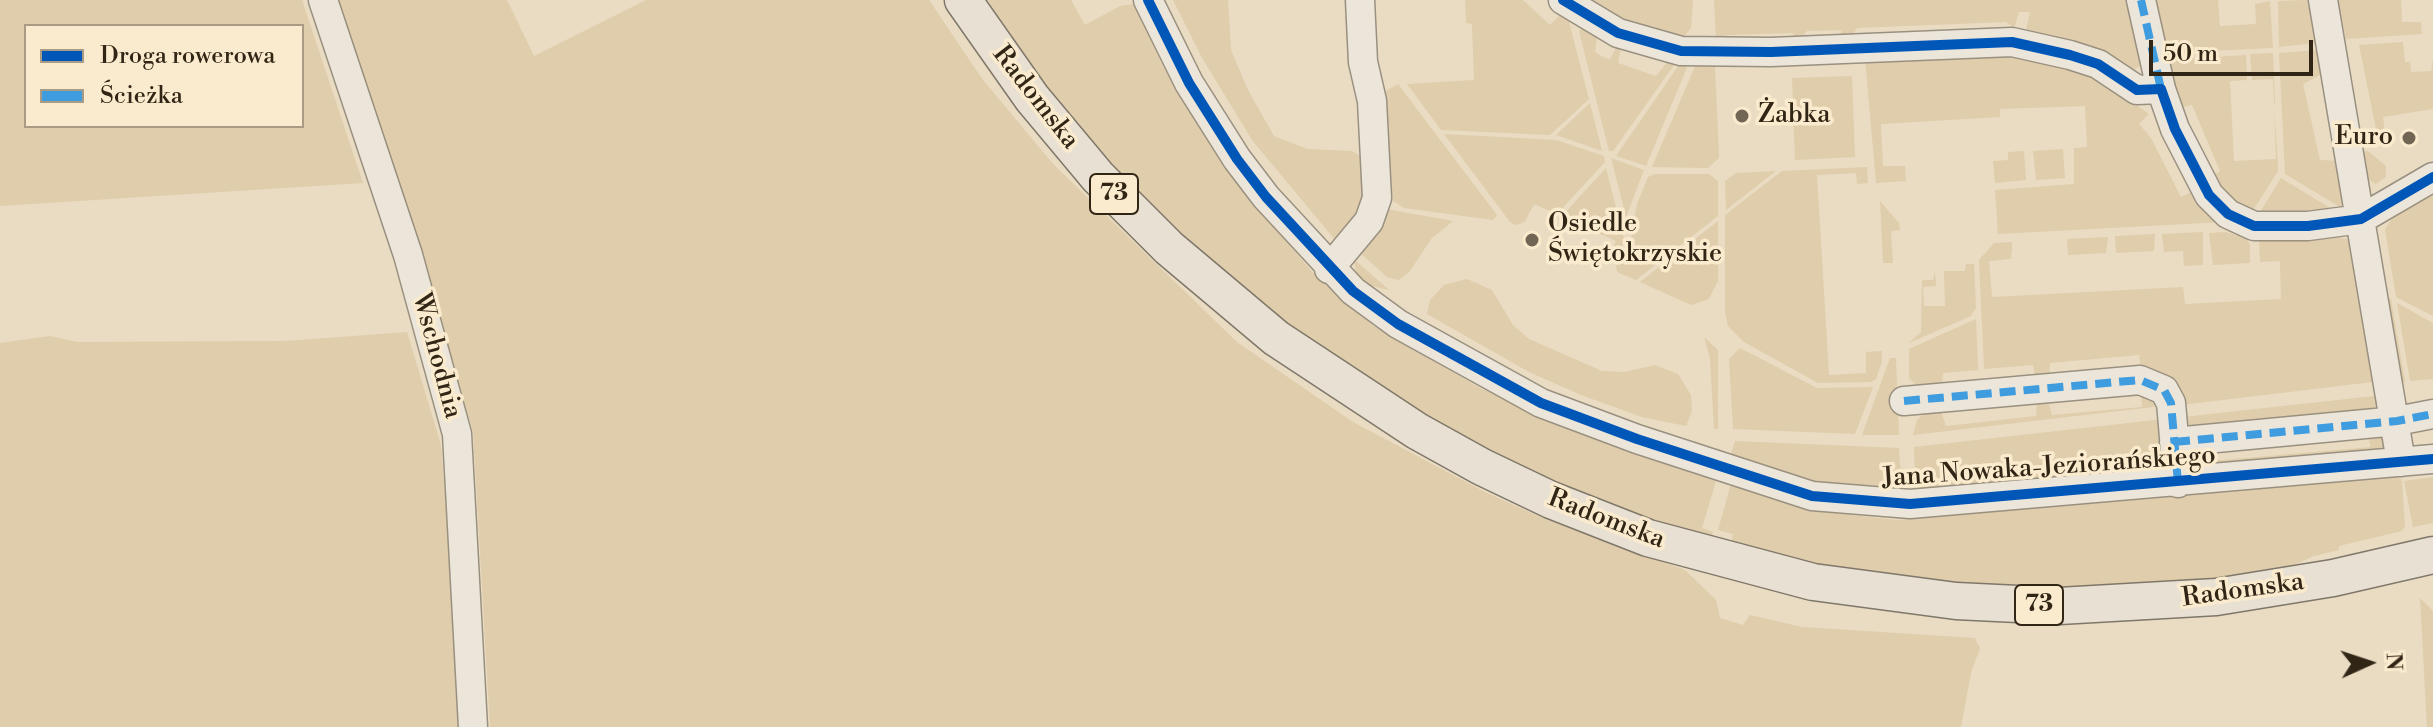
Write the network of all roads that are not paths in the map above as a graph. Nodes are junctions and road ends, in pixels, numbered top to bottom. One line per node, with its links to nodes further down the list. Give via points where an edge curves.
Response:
1 (323, 0): 20 (street, Wschodnia, via 408,255 457,434)
2 (963, 0): 19 (main road, Radomska / 73, via 1032,98 1098,177 1169,248 1276,338 1404,423 1482,467 1648,538 1813,582 1956,601 2046,605 2216,597)
3 (1148, 0): 11 (street, Jana Nowaka-Jeziorańskiego, via 1229,148)
4 (1360, 0): 11 (street, via 1377,198 1369,221)
5 (1563, 0): 8 (street, via 1618,33 1681,51 2012,42 2098,64 2137,90)
6 (2141, 0): 8 (street)
7 (2323, 0): 10 (street)
8 (2161, 89): 10 (street, via 2199,178 2228,214 2254,226)
9 (2433, 177): 10 (street)
10 (2361, 219): 14 (street)
11 (1329, 269): 18 (street, Jana Nowaka-Jeziorańskiego, via 1398,324 1541,403 1812,496 1910,504)
12 (1904, 401): 15 (street, via 2140,380 2164,390 2171,403)
13 (2433, 414): 14 (street)
14 (2397, 421): 15 (street); 17 (street)
15 (2174, 442): 18 (street)
16 (2433, 459): 17 (street, Jana Nowaka-Jeziorańskiego)
17 (2401, 462): 18 (street, Jana Nowaka-Jeziorańskiego)
18 (2178, 483)
19 (2433, 555)
20 (473, 727)

